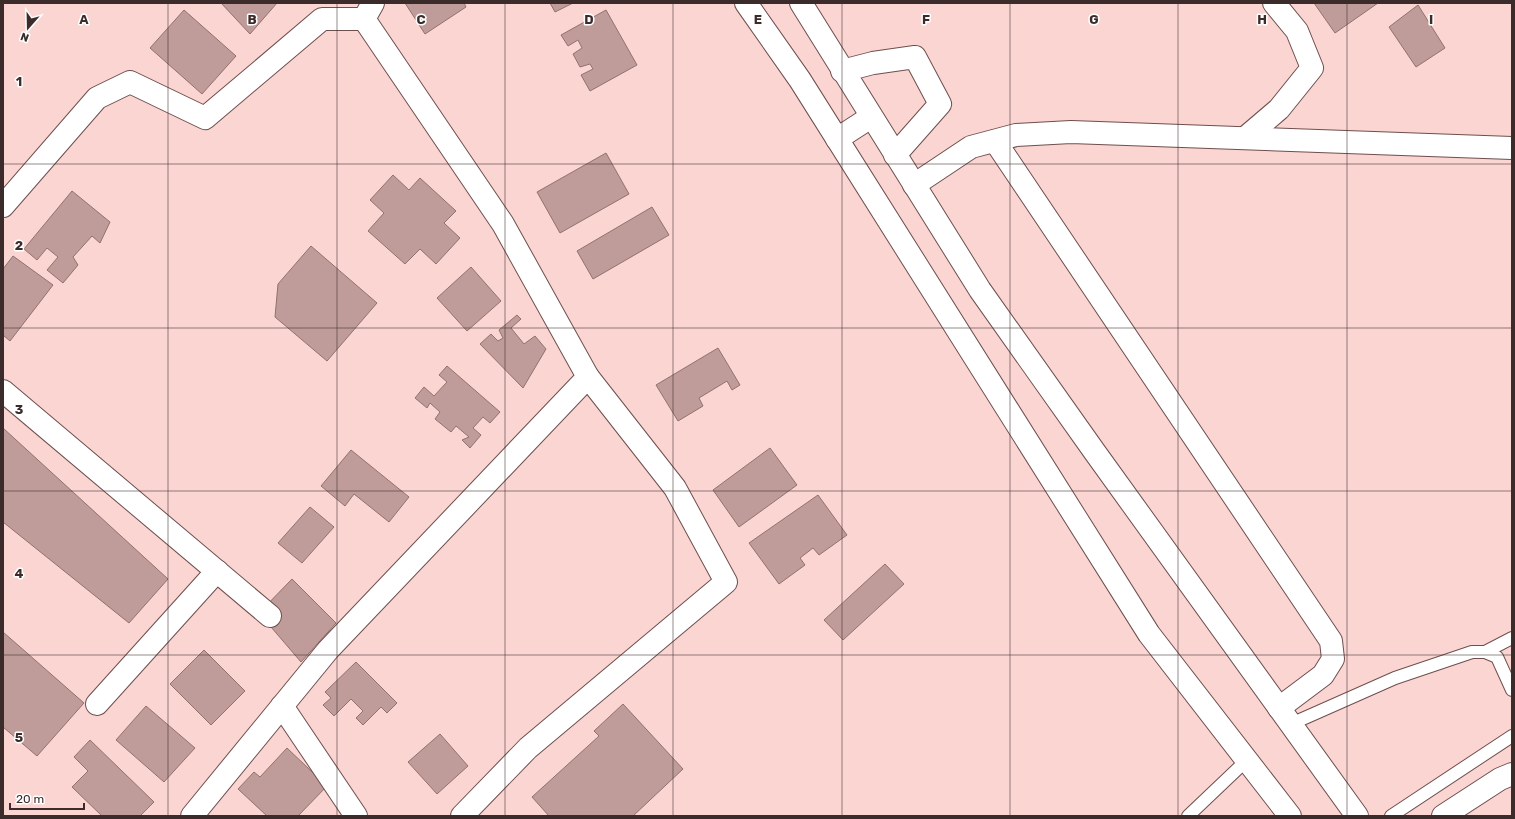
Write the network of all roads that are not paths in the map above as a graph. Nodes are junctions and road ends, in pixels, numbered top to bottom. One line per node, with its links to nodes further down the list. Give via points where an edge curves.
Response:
1 (746, 3): 8 (main road, via 800,80)
2 (801, 3): 5 (main road)
3 (1274, 3): 7 (main road, via 1297,31 1312,68 1280,109)
4 (368, 11): 13 (main road, via 322,19 205,118 130,82 97,98); 14 (main road, via 503,224)
5 (842, 71): 6 (main road); 11 (main road, via 873,63 915,58 940,104)
6 (871, 118): 8 (main road); 11 (main road)
7 (1245, 138): 9 (main road, via 1072,132 1016,135); 10 (main road)
8 (837, 139): 25 (main road, via 1149,634)
9 (995, 141): 12 (main road, via 971,147); 23 (main road, via 1331,641 1333,659 1323,675)
10 (1512, 148)
11 (895, 155): 12 (main road)
12 (914, 185): 23 (main road, via 980,290)
13 (3, 206)
14 (588, 377): 22 (main road, via 328,650); 29 (main road, via 675,488 726,582 528,748)
15 (3, 391): 16 (main road)
16 (217, 571): 17 (main road); 21 (main road)
17 (270, 616)
18 (1512, 638): 19 (lane)
19 (1484, 652): 20 (lane, via 1497,657); 23 (lane, via 1472,652)
20 (1512, 690)
21 (97, 704)
22 (282, 706): 27 (main road); 28 (main road)
23 (1285, 716): 32 (main road)
24 (1512, 736): 33 (lane)
25 (1247, 760): 30 (lane); 31 (main road)
26 (1512, 774): 34 (main road, via 1500,778)
27 (192, 816)
28 (356, 816)
29 (462, 816)
30 (1188, 816)
31 (1290, 816)
32 (1357, 816)
33 (1391, 816)
34 (1443, 816)

